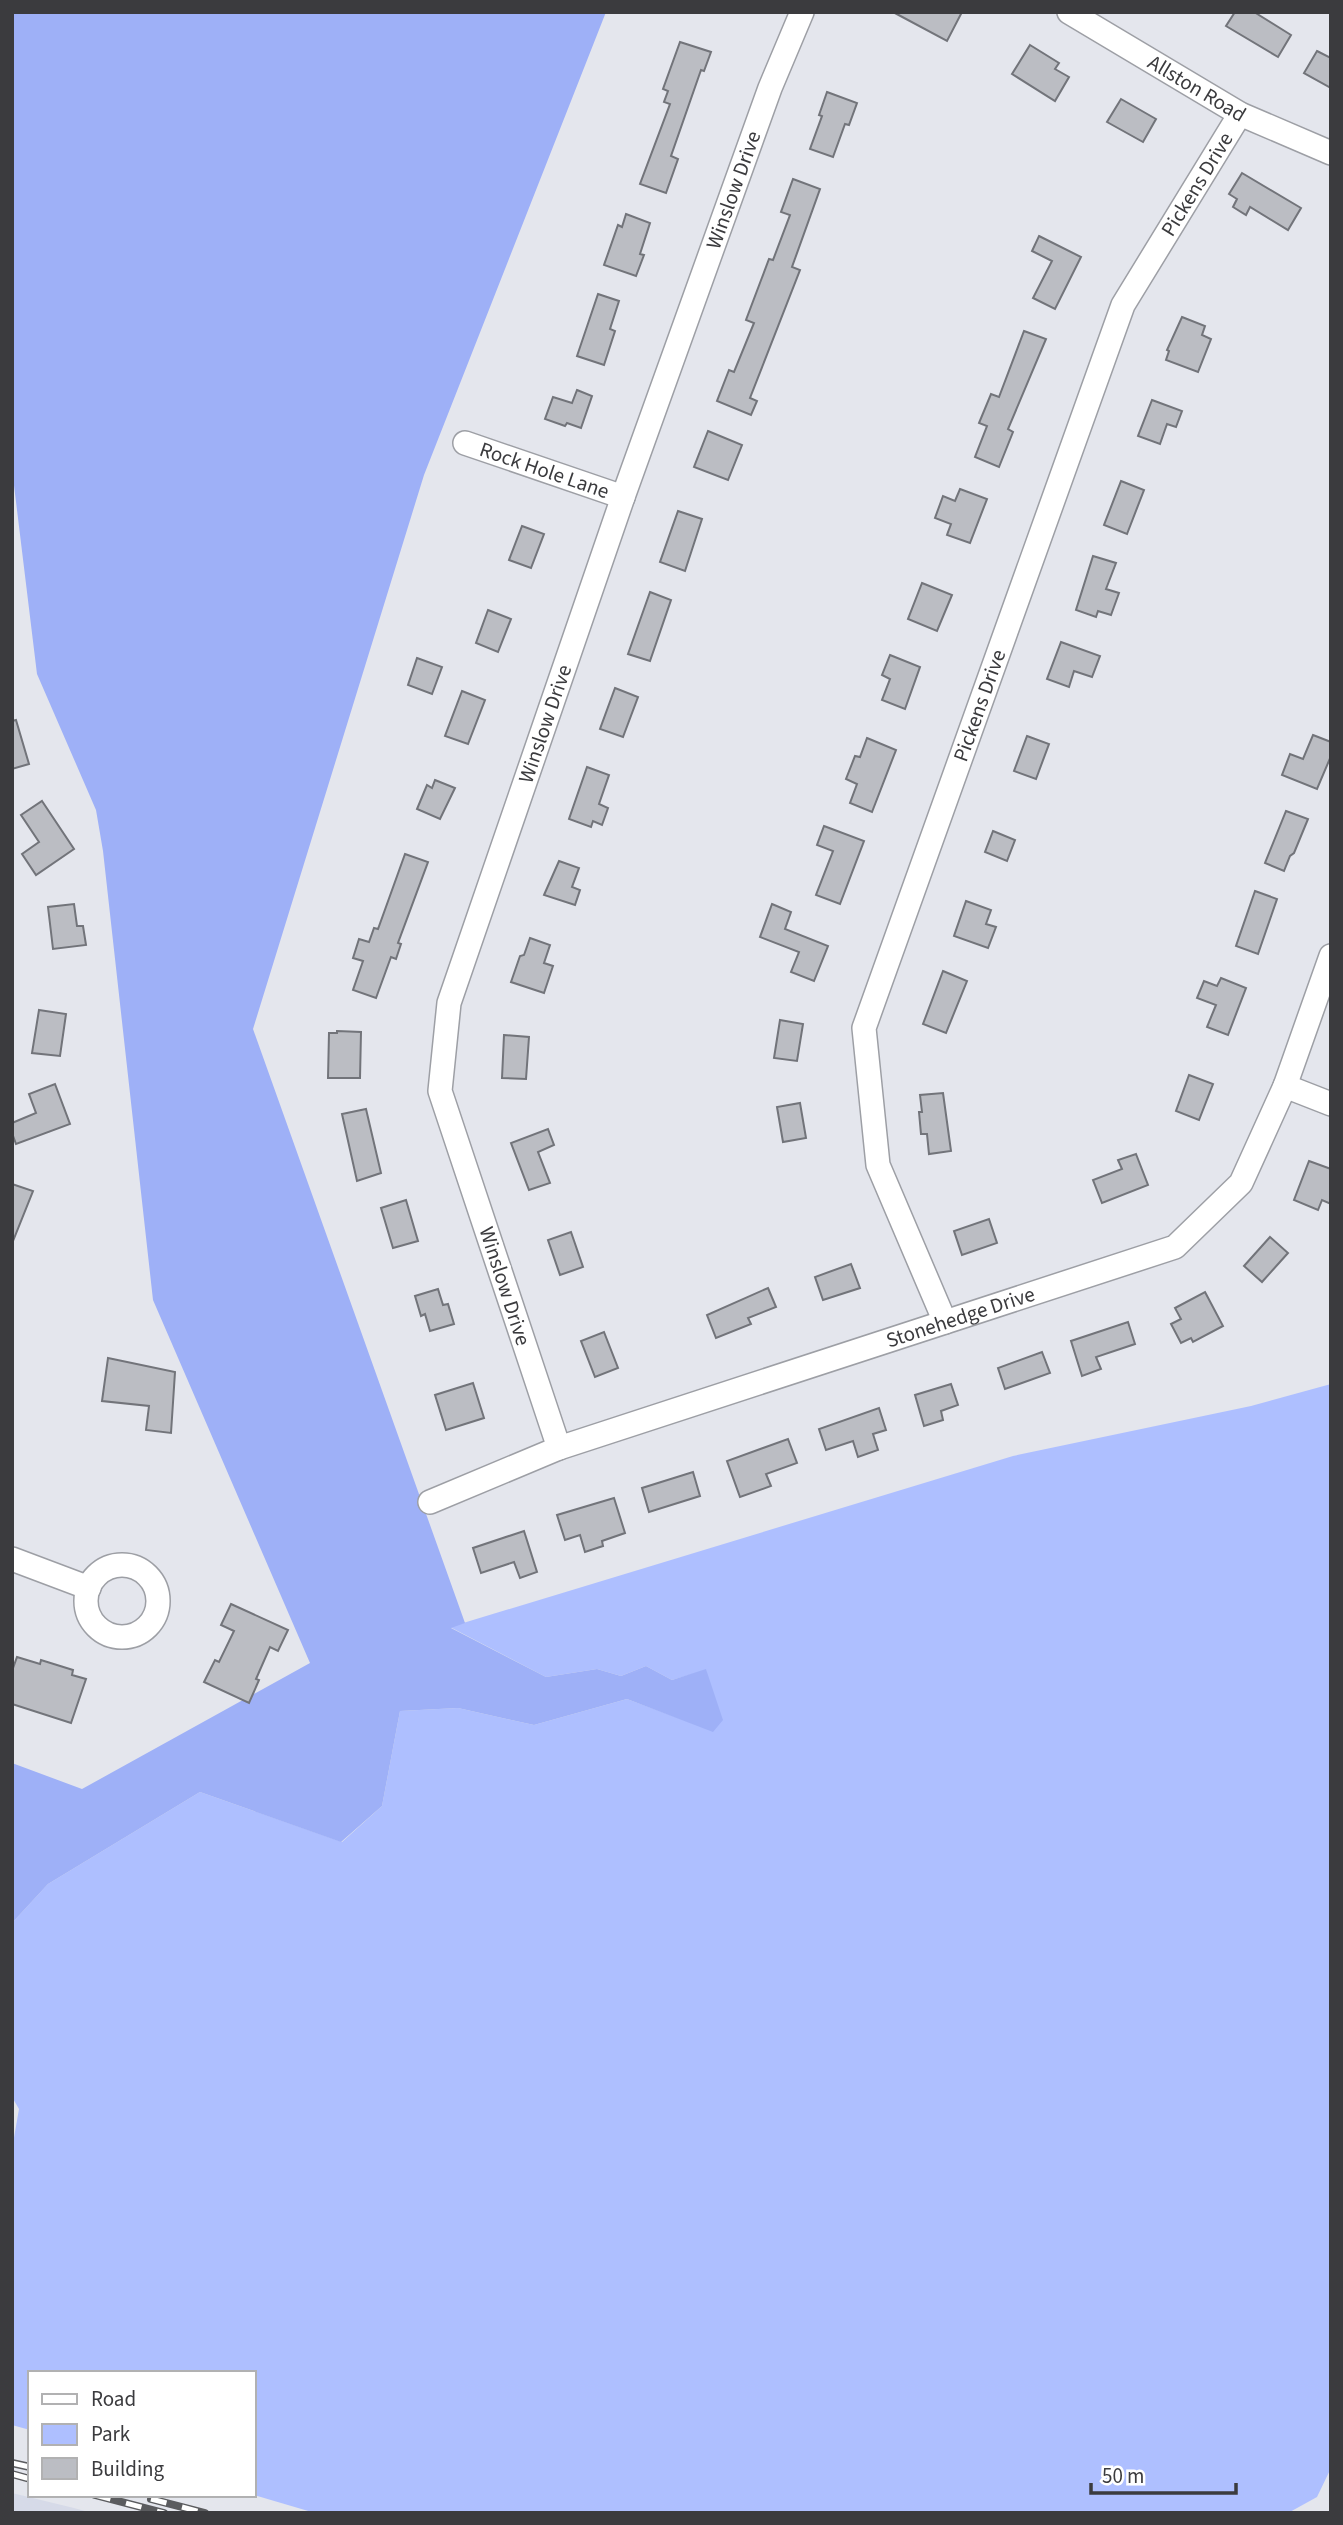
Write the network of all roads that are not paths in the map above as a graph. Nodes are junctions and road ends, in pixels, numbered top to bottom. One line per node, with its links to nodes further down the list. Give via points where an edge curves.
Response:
1 (802, 12): 6 (street, Winslow Drive, via 765,101)
2 (1069, 12): 3 (street, Allston Road)
3 (1240, 114): 4 (street, Allston Road); 10 (street, Pickens Drive, via 1124,305 864,1028 878,1165)
4 (1331, 153)
5 (465, 443): 6 (street, Rock Hole Lane)
6 (623, 497): 11 (street, Winslow Drive, via 449,1003 440,1091)
7 (1331, 956): 8 (street, Stonehedge Drive)
8 (1285, 1086): 9 (street); 10 (street, Stonehedge Drive, via 1241,1183 1175,1247)
9 (1331, 1104)
10 (945, 1322): 11 (street, Stonehedge Drive)
11 (559, 1448): 12 (street, Stonehedge Drive)
12 (430, 1502)
13 (12, 1559): 14 (street)
14 (89, 1588)

